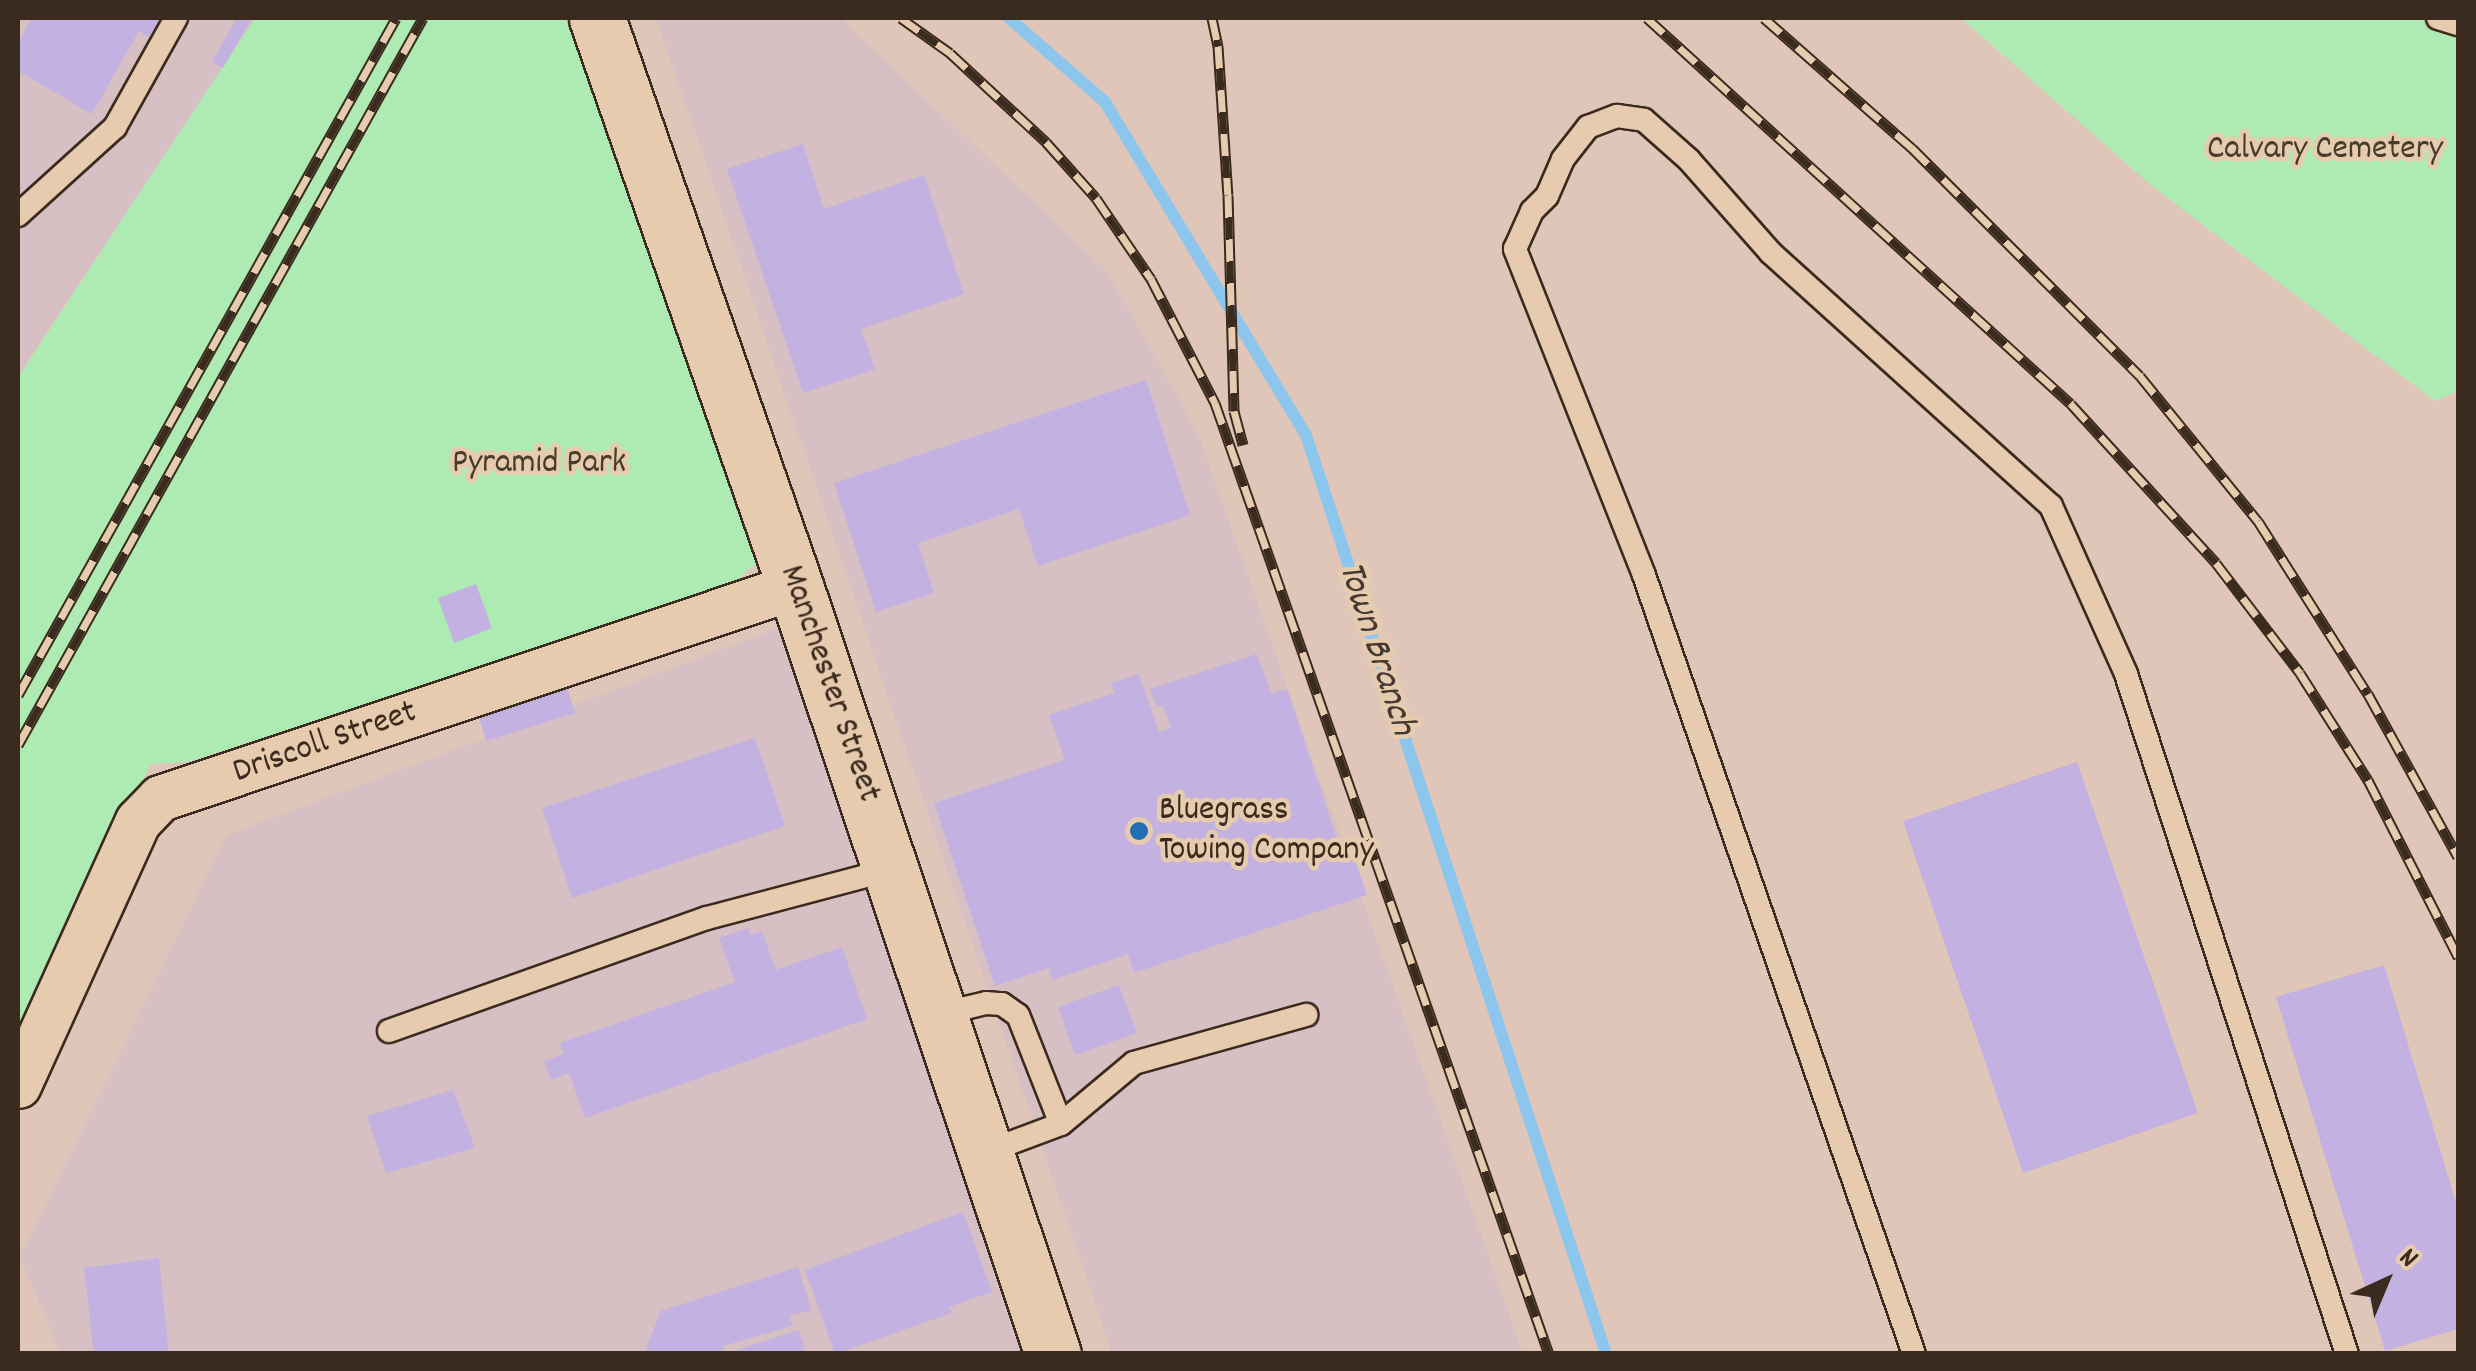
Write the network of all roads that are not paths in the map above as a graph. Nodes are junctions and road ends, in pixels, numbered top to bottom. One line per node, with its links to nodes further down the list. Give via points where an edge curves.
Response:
1 (176, 18): 5 (lane, via 115,127)
2 (597, 18): 6 (main road, Manchester Street)
3 (2438, 18): 4 (lane)
4 (2458, 24)
5 (18, 215)
6 (796, 586): 7 (main road, Manchester Street); 11 (street, Driscoll Street, via 160,798 138,821)
7 (892, 870): 8 (main road, Manchester Street); 10 (lane, via 707,918)
8 (940, 1014): 12 (lane, via 986,1003 1018,1015); 13 (main road, Manchester Street)
9 (1306, 1015): 12 (lane, via 1134,1063)
10 (389, 1031)
11 (18, 1085)
12 (1061, 1124): 13 (lane)
13 (986, 1152): 14 (main road, Manchester Street)
14 (1053, 1354)
15 (1914, 1354): 16 (lane, via 1644,575 1515,249 1564,159 1588,128 1617,116 1644,120 1689,160 1771,253 2051,506 2126,674)
16 (2347, 1354)

